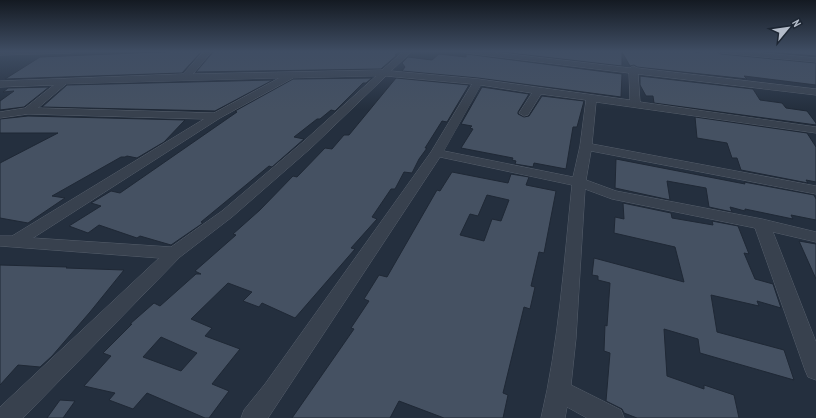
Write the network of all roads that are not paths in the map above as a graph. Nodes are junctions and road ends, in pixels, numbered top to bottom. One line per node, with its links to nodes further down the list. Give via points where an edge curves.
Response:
1 (191, 71): 8 (street)
2 (387, 71): 6 (street)
3 (633, 71): 16 (street)
4 (645, 71): 14 (street)
5 (679, 71): 12 (street)
6 (384, 73): 7 (street); 10 (street); 29 (street, via 307,145 227,214)
7 (291, 75): 8 (street); 20 (street)
8 (186, 77): 9 (street)
9 (64, 81): 11 (street); 17 (street)
10 (478, 82): 13 (street); 23 (street)
11 (0, 84)
12 (816, 88)
13 (539, 90): 15 (street); 18 (street)
14 (816, 92)
15 (591, 98): 16 (street); 22 (street)
16 (635, 104): 21 (street)
17 (28, 111): 19 (street); 20 (street)
18 (524, 113)
19 (0, 115)
20 (216, 116): 28 (street)
21 (816, 130)
22 (586, 146): 24 (street); 25 (street)
23 (437, 153): 24 (street); 33 (street)
24 (579, 182): 26 (street, via 612,195); 31 (street)
25 (816, 190)
26 (762, 224): 27 (street); 30 (street)
27 (816, 237)
28 (7, 242): 29 (street)
29 (174, 253): 32 (street)
30 (816, 370)
31 (559, 391): 34 (street); 35 (street)
32 (6, 418)
33 (253, 418)
34 (553, 418)
35 (612, 418)

